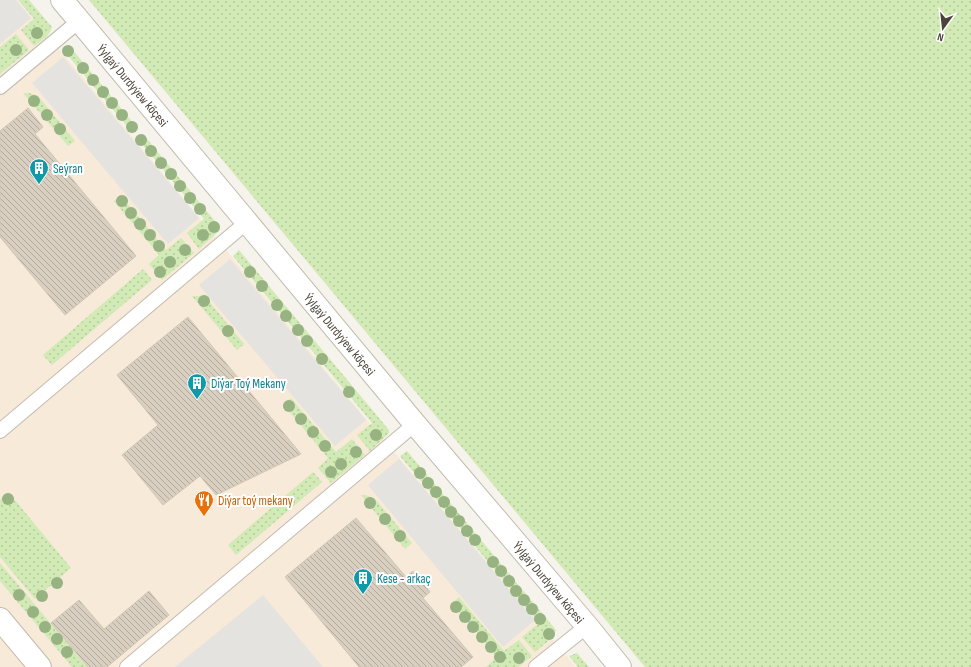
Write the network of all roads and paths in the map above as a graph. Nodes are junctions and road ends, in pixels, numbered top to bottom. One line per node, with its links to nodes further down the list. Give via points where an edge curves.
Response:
1 (62, 0): 2 (street, Ýylgaý Durdyýew köçesi)
2 (79, 21): 3 (lane); 4 (street, Ýylgaý Durdyýew köçesi)
3 (0, 87)
4 (247, 222): 5 (street, Ýylgaý Durdyýew köçesi); 6 (lane)
5 (415, 424): 8 (street, Ýylgaý Durdyýew köçesi); 10 (lane)
6 (0, 431)
7 (0, 619): 9 (street)
8 (587, 626): 11 (lane); 12 (street, Ýylgaý Durdyýew köçesi)
9 (40, 667)
10 (127, 667)
11 (536, 667)
12 (620, 667)

